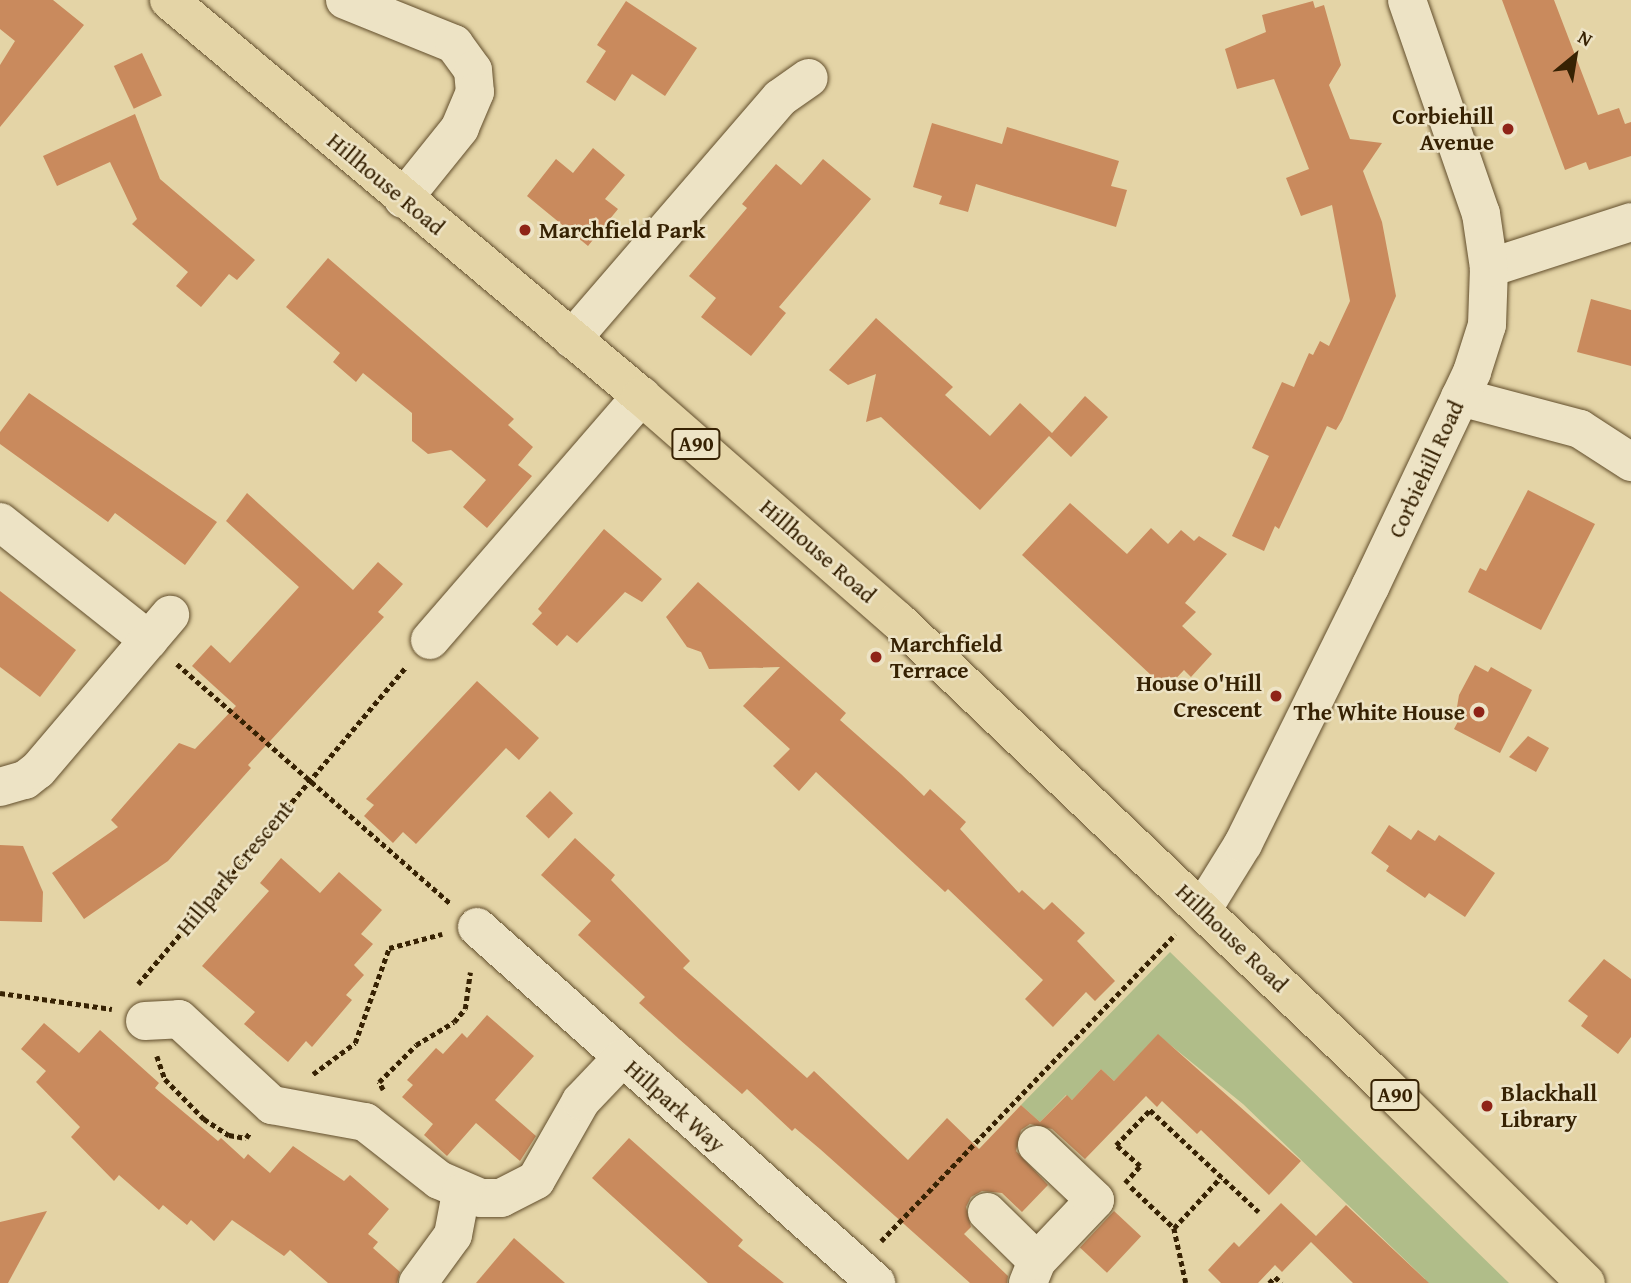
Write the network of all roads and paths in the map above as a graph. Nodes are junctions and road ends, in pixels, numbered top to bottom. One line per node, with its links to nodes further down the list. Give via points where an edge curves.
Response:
1 (169, 0): 5 (main road, Hillhouse Road / A90)
2 (345, 0): 5 (street, via 454,44 473,70 475,92 460,128)
3 (1407, 0): 7 (street, Corbiehill Road, via 1481,214)
4 (809, 78): 8 (street, via 780,98)
5 (403, 199): 8 (main road, Hillhouse Road / A90)
6 (1631, 222): 7 (street)
7 (1489, 268): 10 (street, Corbiehill Road, via 1487,325)
8 (572, 338): 9 (main road, Hillhouse Road / A90)
9 (640, 396): 14 (street); 17 (main road, Hillhouse Road / A90, via 897,620)
10 (1460, 397): 11 (street, via 1580,429); 17 (street, Corbiehill Road, via 1243,844)
11 (1631, 462)
12 (0, 522): 13 (street)
13 (160, 628): 15 (path); 16 (street, via 38,770 25,780)
14 (430, 640): 15 (path, Hillpark Crescent)
15 (311, 777): 18 (path); 20 (path, Hillpark Crescent)
16 (0, 787)
17 (1202, 910): 32 (path, via 1162,946); 37 (main road, Hillhouse Road / A90)
18 (477, 927): 21 (street, Hillpark Way); 22 (path, via 389,948 355,1043); 23 (path, via 465,1009 454,1022 416,1045 379,1082 395,1117)
19 (0, 993): 20 (path, via 112,1010)
20 (131, 1006): 22 (street, via 179,1019)
21 (621, 1059): 27 (street, via 581,1101 536,1180 501,1198); 32 (street, Hillpark Way)
22 (272, 1105): 23 (street, via 365,1122)
23 (384, 1134): 27 (street)
24 (1037, 1145): 26 (street)
25 (1221, 1177): 26 (path, via 1150,1110 1116,1145 1140,1167); 29 (path); 30 (path)
26 (1110, 1191): 30 (path); 31 (street)
27 (461, 1193): 33 (street, via 453,1234)
28 (987, 1212): 31 (street)
29 (1259, 1212)
30 (1174, 1227): 34 (path)
31 (1032, 1272)
32 (866, 1275)
33 (418, 1283)
34 (1186, 1283)
35 (1269, 1283): 36 (path, via 1275,1277)
36 (1282, 1283)
37 (1586, 1283)

